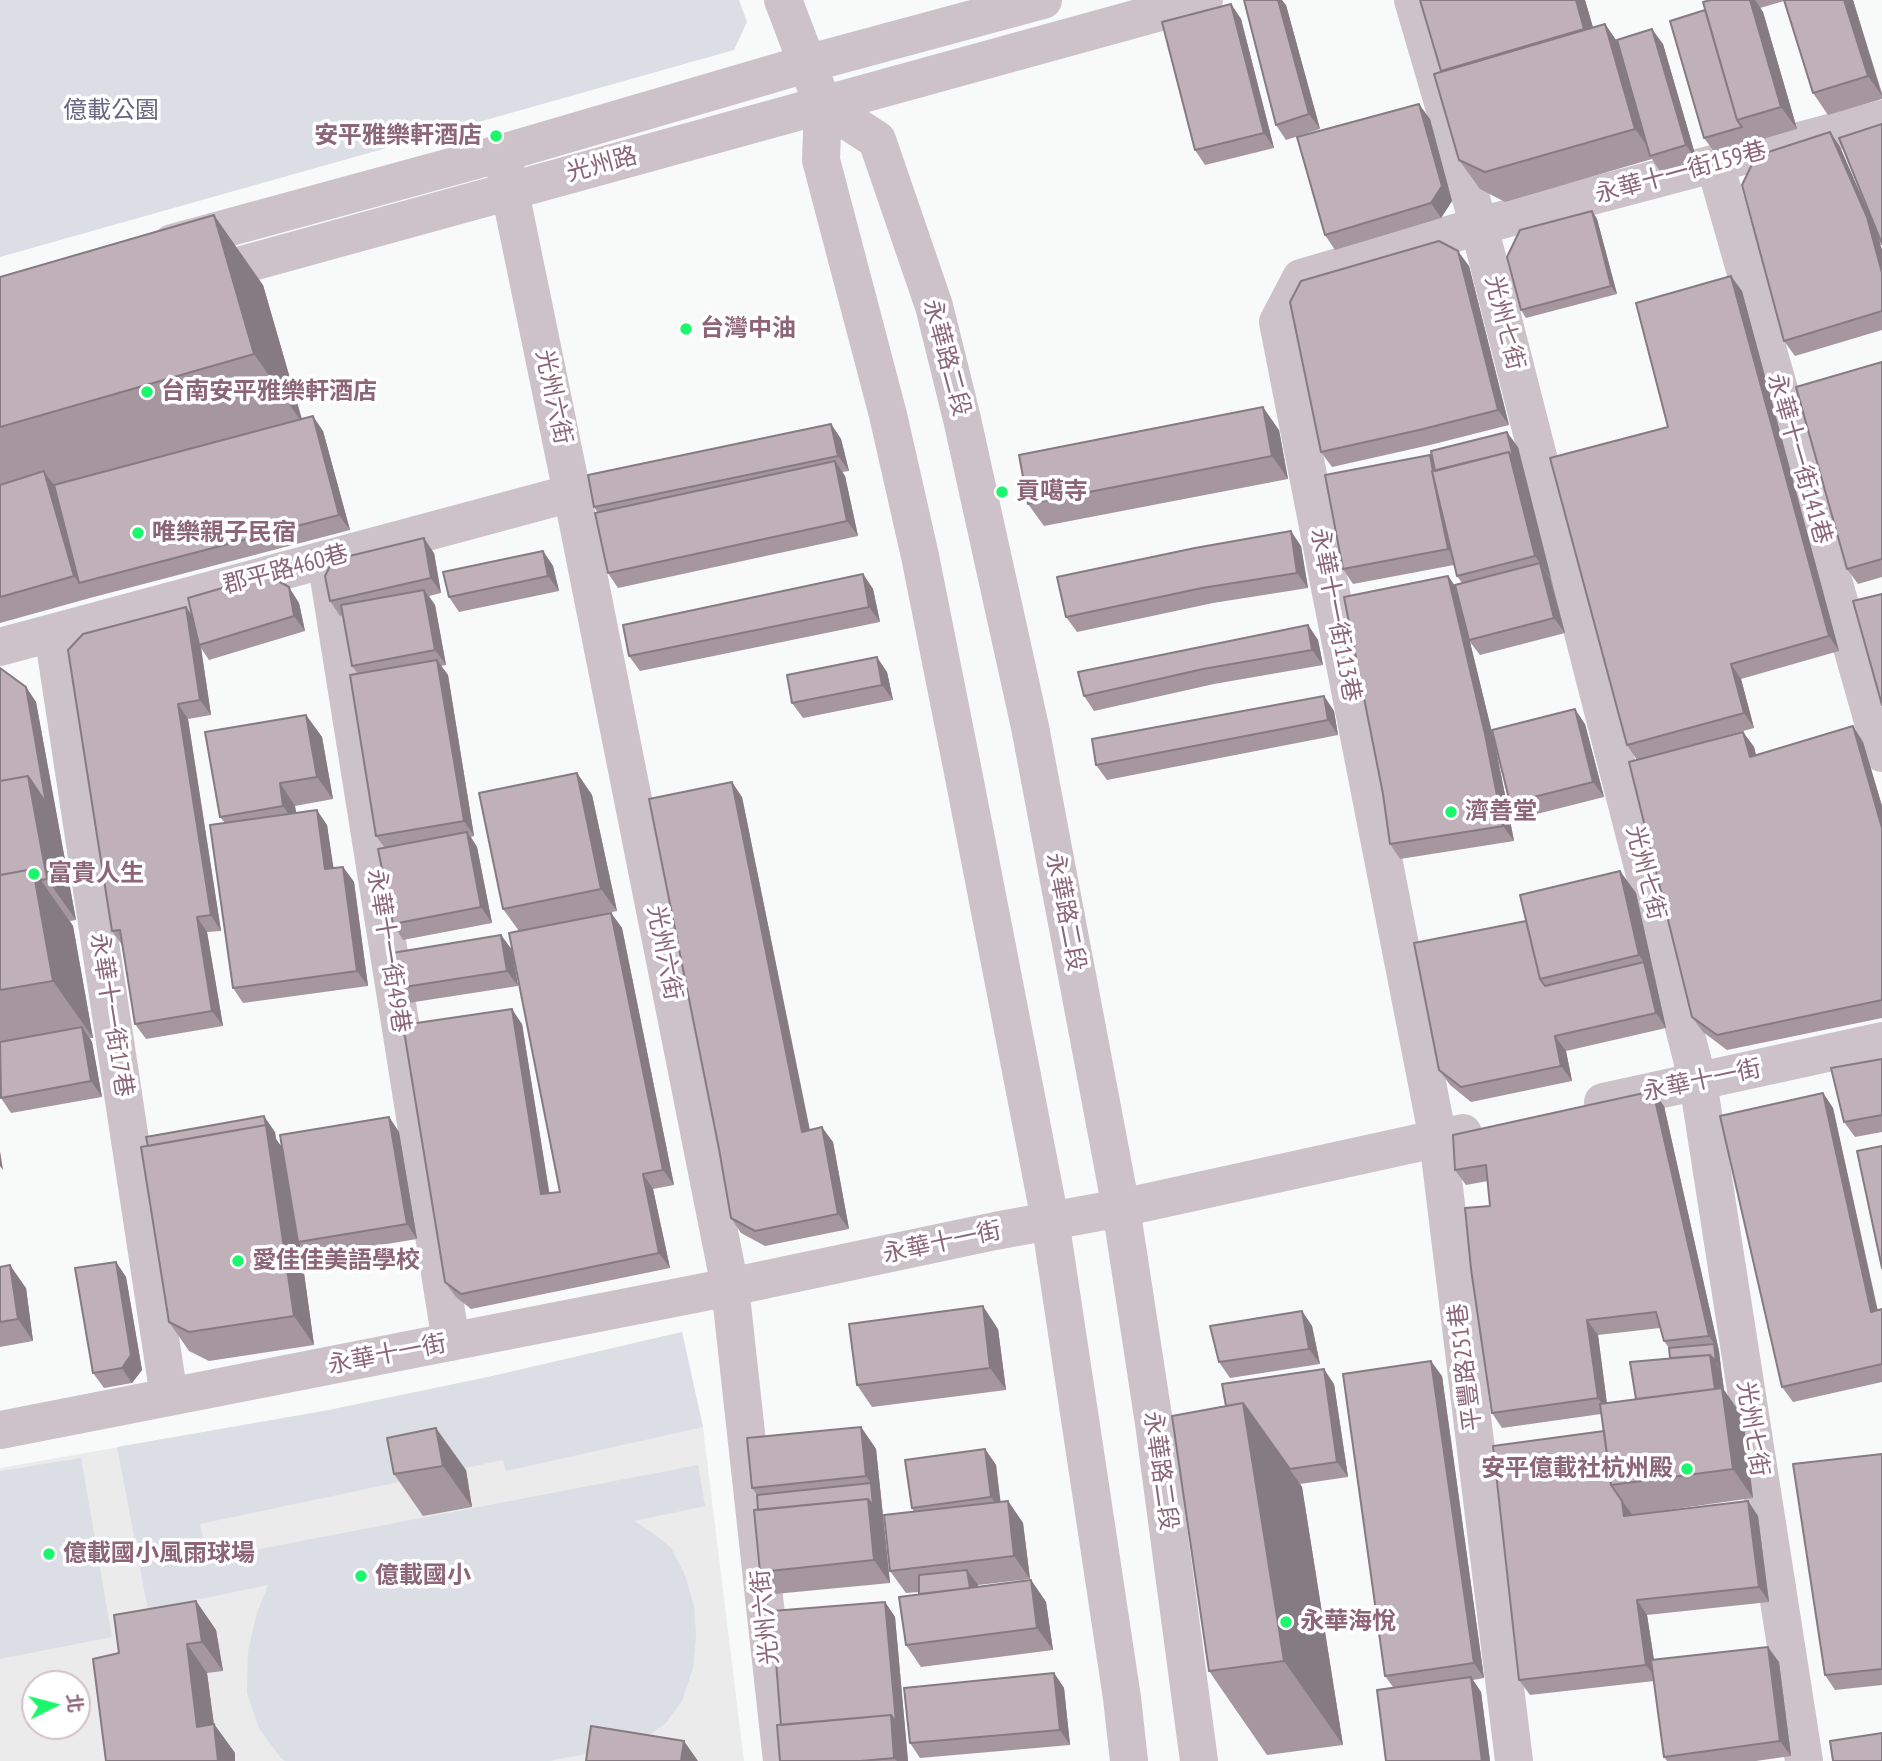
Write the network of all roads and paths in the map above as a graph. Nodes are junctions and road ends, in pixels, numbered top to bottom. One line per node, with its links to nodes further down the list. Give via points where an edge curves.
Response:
1 (783, 0): 5 (street)
2 (1043, 0): 5 (street, 光州路)
3 (1204, 0): 6 (street, 光州路)
4 (1413, 0): 11 (street, 光州七街)
5 (806, 64): 6 (street); 8 (street, 光州路)
6 (823, 105): 10 (street, 光州路); 24 (street, 永華路二段, via 877,140 934,306 1030,727); 25 (street, via 821,160 920,556)
7 (1882, 119): 9 (street, 永華十一街159巷)
8 (502, 153): 10 (street, 光州六街); 12 (street, 光州路)
9 (1715, 164): 11 (street, 永華十一街159巷); 18 (street, 永華十一街141巷)
10 (511, 190): 13 (street, 光州路); 14 (street, 光州六街)
11 (1479, 226): 20 (street, 光州七街); 23 (street, 永華十一街113巷, via 1301,278 1278,322)
12 (145, 251)
13 (161, 288)
14 (572, 493): 15 (street, 郡平路460巷); 26 (street, 光州六街)
15 (326, 559): 16 (street, 郡平路460巷); 27 (street, 永華十一街49巷)
16 (53, 633): 17 (street, 郡平路460巷); 28 (street, 永華十一街17巷)
17 (0, 647)
18 (1882, 753)
19 (1882, 1041): 20 (street, 永華十一街)
20 (1699, 1082): 21 (street, 永華十一街); 34 (street, 光州七街)
21 (1568, 1110)
22 (1503, 1125): 23 (street, 永華十一街)
23 (1438, 1139): 24 (street, 永華十一街); 33 (street, 平豐路251巷)
24 (1121, 1208): 25 (street, 永華十一街); 32 (street, 永華路二段)
25 (1050, 1220): 26 (street, 永華十一街); 31 (street)
26 (730, 1287): 27 (street, 永華十一街); 30 (street, 光州六街)
27 (451, 1342): 28 (street, 永華十一街)
28 (169, 1397): 29 (street, 永華十一街)
29 (0, 1430)
30 (782, 1761)
31 (1129, 1761)
32 (1199, 1761)
33 (1514, 1761)
34 (1804, 1761)

